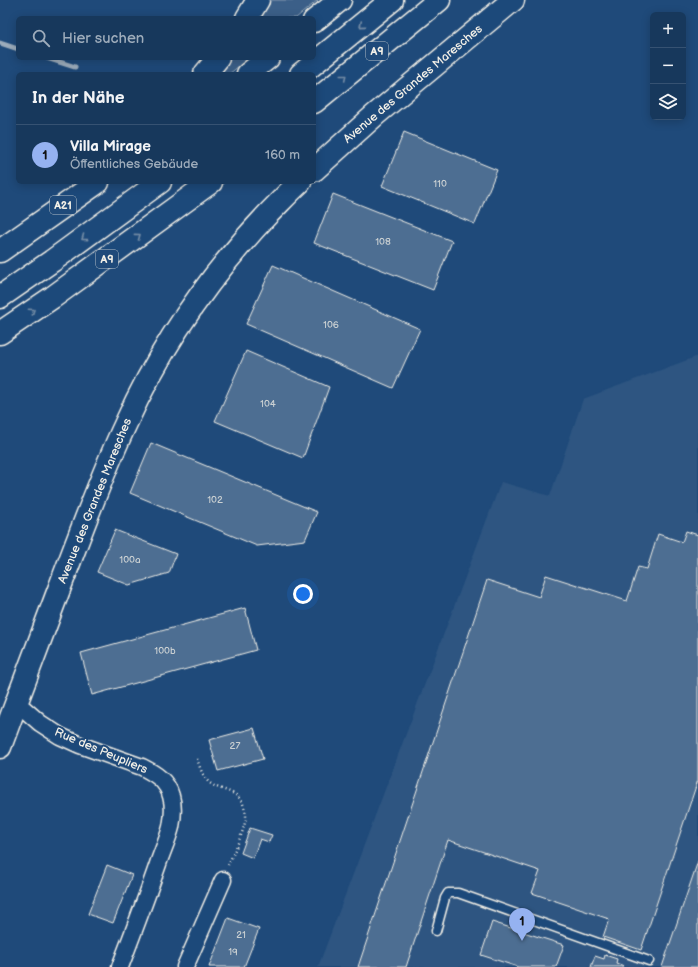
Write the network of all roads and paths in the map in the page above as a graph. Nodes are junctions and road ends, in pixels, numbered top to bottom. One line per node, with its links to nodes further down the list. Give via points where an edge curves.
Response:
1 (258, 0): 6 (main road)
2 (340, 0): 7 (main road)
3 (392, 0): 12 (main road, A9, one-way to 12)
4 (439, 0): 13 (main road, A9, one-way to 4)
5 (513, 0): 14 (main road, Avenue des Grandes Maresches)
6 (248, 16)
7 (316, 19)
8 (216, 60): 10 (main road)
9 (266, 60): 11 (main road)
10 (207, 72)
11 (250, 72)
12 (303, 72)
13 (316, 100)
14 (316, 168)
15 (89, 184): 20 (main road, A21)
16 (95, 184): 20 (main road)
17 (157, 184): 22 (main road, A9, one-way to 22)
18 (208, 184): 23 (main road, A9, one-way to 18)
19 (298, 184): 24 (main road, Avenue des Grandes Maresches, via 253,230 212,279 153,370 104,472)
20 (34, 228): 21 (main road)
21 (0, 251)
22 (0, 297)
23 (0, 333)
24 (9, 712): 25 (main road, Avenue des Grandes Maresches); 30 (street, Rue des Peupliers, via 24,709 60,736 152,772 159,776 171,796 171,826)
25 (0, 747)
26 (197, 759): 27 (path, via 206,779 214,786 239,797 246,814)
27 (223, 880): 31 (street)
28 (436, 930): 29 (lane, via 445,898 448,893 458,892)
29 (649, 961)
30 (120, 967)
31 (185, 967)

